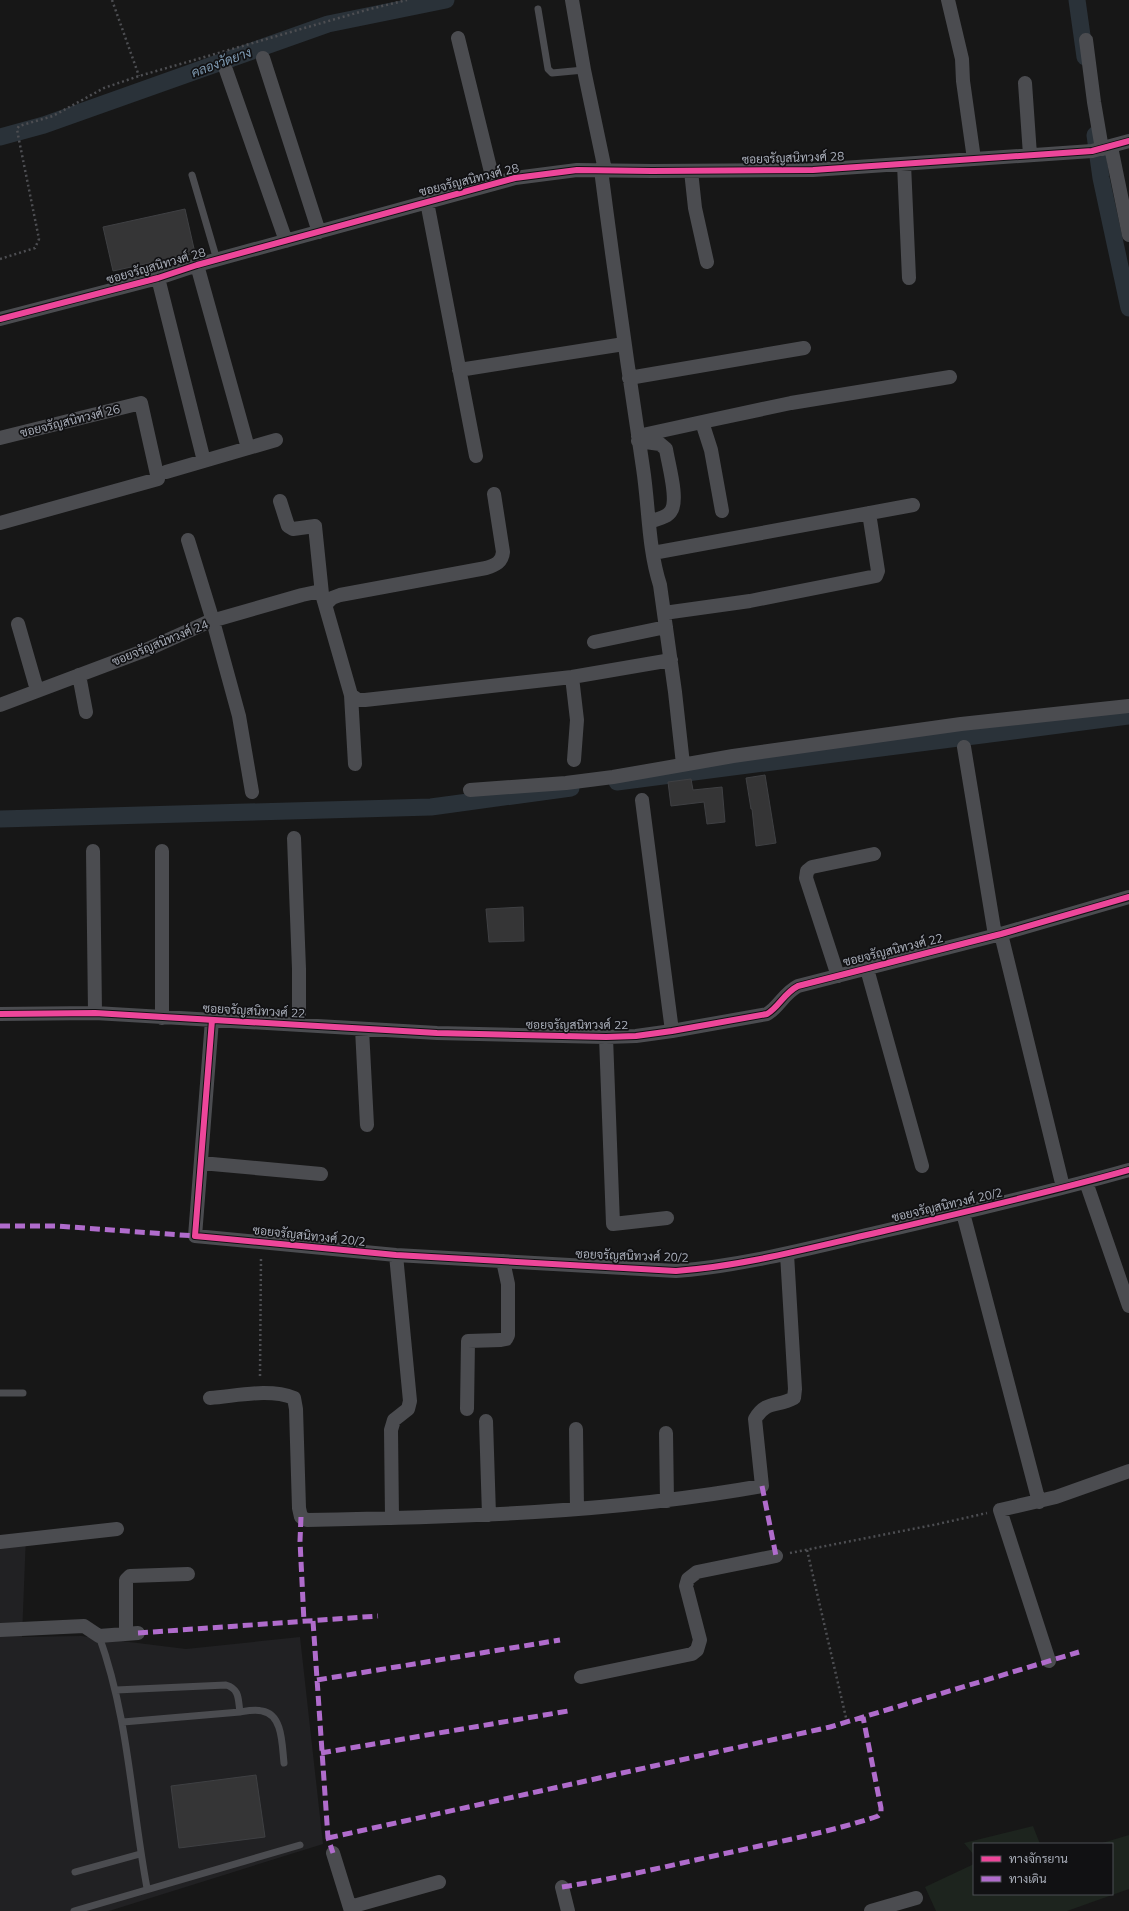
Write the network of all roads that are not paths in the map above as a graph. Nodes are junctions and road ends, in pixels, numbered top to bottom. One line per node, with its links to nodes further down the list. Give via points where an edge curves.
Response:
1 (572, 0): 8 (street)
2 (948, 0): 13 (street, via 962,59)
3 (538, 9): 8 (lane, via 548,69 552,73)
4 (458, 38): 18 (street)
5 (1086, 40): 11 (street)
6 (263, 58): 20 (street)
7 (226, 70): 22 (street)
8 (584, 70): 15 (street)
9 (1025, 83): 12 (street)
10 (1129, 141): 11 (street, ซอยจรัญสนิทวงศ์ 28)
11 (1102, 149): 12 (street, ซอยจรัญสนิทวงศ์ 28); 21 (street)
12 (1030, 155): 13 (street, ซอยจรัญสนิทวงศ์ 28)
13 (974, 159): 14 (street, ซอยจรัญสนิทวงศ์ 28)
14 (904, 164): 16 (street, ซอยจรัญสนิทวงศ์ 28, via 813,170); 27 (street)
15 (603, 170): 16 (street, ซอยจรัญสนิทวงศ์ 28); 18 (street, ซอยจรัญสนิทวงศ์ 28, via 577,170 515,178); 29 (street)
16 (691, 171): 24 (street, via 695,208)
17 (192, 175): 23 (lane)
18 (494, 184): 19 (street, ซอยจรัญสนิทวงศ์ 28)
19 (427, 202): 20 (street, ซอยจรัญสนิทวงศ์ 28); 31 (street)
20 (319, 232): 22 (street, ซอยจรัญสนิทวงศ์ 28)
21 (1129, 235)
22 (286, 241): 23 (street, ซอยจรัญสนิทวงศ์ 28)
23 (217, 260): 25 (street, ซอยจรัญสนิทวงศ์ 28)
24 (706, 262)
25 (197, 265): 26 (street, ซอยจรัญสนิทวงศ์ 28); 38 (street)
26 (158, 278): 28 (street, ซอยจรัญสนิทวงศ์ 28); 40 (street)
27 (909, 278)
28 (0, 319)
29 (624, 344): 31 (street); 33 (street)
30 (804, 348): 33 (street)
31 (459, 370): 39 (street)
32 (950, 377): 34 (street, via 791,403)
33 (629, 378): 36 (street)
34 (702, 422): 36 (street); 45 (street, via 712,450)
35 (0, 438): 48 (street, ซอยจรัญสนิทวงศ์ 26, via 141,403 158,479)
36 (638, 438): 47 (street); 47 (street, via 660,444 666,449 673,491 671,512)
37 (276, 440): 38 (street)
38 (248, 448): 40 (street)
39 (476, 456)
40 (204, 461): 41 (street)
41 (166, 472)
42 (494, 494): 51 (street, via 503,552 498,562 486,568)
43 (280, 501): 51 (street, via 288,526 315,526)
44 (913, 505): 46 (street)
45 (722, 511)
46 (869, 513): 50 (street); 52 (street, via 878,571 876,576)
47 (649, 522): 50 (street)
48 (0, 523)
49 (188, 540): 53 (street)
50 (653, 553): 52 (street)
51 (324, 599): 53 (street, ซอยจรัญสนิทวงศ์ 24, via 316,592); 60 (street)
52 (665, 620): 55 (street); 56 (street)
53 (214, 621): 57 (street, ซอยจรัญสนิทวงศ์ 24); 69 (street, via 239,716)
54 (18, 624): 59 (street)
55 (594, 642)
56 (671, 660): 58 (street); 67 (street)
57 (79, 675): 59 (street, ซอยจรัญสนิทวงศ์ 24); 63 (street)
58 (572, 678): 60 (street, via 365,700 358,700); 65 (street, via 577,720)
59 (37, 690): 61 (street, ซอยจรัญสนิทวงศ์ 24)
60 (351, 695): 66 (street)
61 (0, 705)
62 (1129, 706): 67 (street, via 961,724)
63 (86, 712)
64 (964, 747): 76 (street)
65 (574, 760)
66 (355, 764)
67 (683, 764): 68 (street, via 581,781)
68 (470, 790)
69 (252, 792)
70 (642, 800): 85 (street)
71 (294, 838): 83 (street)
72 (93, 851): 79 (street)
73 (162, 851): 81 (street)
74 (874, 854): 78 (street, via 812,867 806,871 806,878)
75 (1129, 897): 76 (street, ซอยจรัญสนิทวงศ์ 22)
76 (998, 934): 77 (street, ซอยจรัญสนิทวงศ์ 22); 93 (street)
77 (867, 969): 78 (street, ซอยจรัญสนิทวงศ์ 22); 89 (street)
78 (838, 976): 85 (street, ซอยจรัญสนิทวงศ์ 22, via 798,986 786,994 772,1012 767,1014)
79 (95, 1013): 80 (street, ซอยจรัญสนิทวงศ์ 22); 81 (street, ซอยจรัญสนิทวงศ์ 22)
80 (0, 1014)
81 (162, 1018): 82 (street, ซอยจรัญสนิทวงศ์ 22)
82 (212, 1020): 83 (street, ซอยจรัญสนิทวงศ์ 22); 88 (street)
83 (299, 1024): 84 (street, ซอยจรัญสนิทวงศ์ 22)
84 (362, 1029): 86 (street, ซอยจรัญสนิทวงศ์ 22); 87 (street)
85 (672, 1031): 86 (street, ซอยจรัญสนิทวงศ์ 22)
86 (606, 1038): 95 (street, via 613,1224)
87 (367, 1125)
88 (201, 1163): 91 (street); 97 (street, ซอยจรัญสนิทวงศ์ 20/2, via 195,1236)
89 (922, 1166)
90 (1129, 1170): 92 (street, ซอยจรัญสนิทวงศ์ 20/2)
91 (321, 1174)
92 (1086, 1182): 93 (street, ซอยจรัญสนิทวงศ์ 20/2); 99 (street)
93 (1063, 1187): 94 (street, ซอยจรัญสนิทวงศ์ 20/2)
94 (963, 1213): 96 (street, ซอยจรัญสนิทวงศ์ 20/2); 109 (street)
95 (667, 1218)
96 (787, 1254): 98 (street, ซอยจรัญสนิทวงศ์ 20/2, via 676,1271); 108 (street, via 795,1389 794,1398 788,1402 768,1405 760,1410 755,1419 762,1486)
97 (396, 1255): 98 (street, ซอยจรัญสนิทวงศ์ 20/2); 112 (street, via 410,1402 408,1409 394,1420 391,1430)
98 (502, 1261): 103 (street, via 508,1284 508,1335 502,1340 468,1341)
99 (1129, 1306)
100 (0, 1393): 101 (lane)
101 (23, 1393)
102 (210, 1398): 112 (street, via 272,1393 294,1398 301,1517 307,1520)
103 (467, 1409)
104 (486, 1421): 111 (street)
105 (576, 1429): 110 (street)
106 (666, 1433): 108 (street)
107 (1129, 1470): 109 (street)
108 (667, 1501): 110 (street)
109 (1039, 1502): 119 (street, via 1000,1510)
110 (577, 1509): 111 (street)
111 (489, 1515): 112 (street)
112 (392, 1518)
113 (117, 1529): 114 (street)
114 (0, 1542)
115 (776, 1556): 120 (street, via 697,1572 688,1579 686,1586 700,1640 697,1650 692,1654)
116 (188, 1574): 118 (street, via 130,1576 126,1580 132,1634)
117 (0, 1630): 118 (street, via 84,1626)
118 (99, 1636): 121 (lane)
119 (1049, 1661)
120 (581, 1677)
121 (116, 1690): 122 (lane, via 226,1685 233,1687 238,1694); 123 (lane)
122 (240, 1712): 123 (lane); 124 (lane, via 262,1711 273,1715 278,1724)
123 (123, 1722): 127 (lane)
124 (284, 1763)
125 (300, 1845): 131 (lane)
126 (333, 1853): 133 (street)
127 (140, 1854): 128 (lane); 131 (lane)
128 (76, 1872)
129 (439, 1882): 133 (street)
130 (562, 1887): 135 (street)
131 (147, 1888): 134 (lane)
132 (916, 1898): 136 (street)
133 (351, 1909)
134 (74, 1911)
135 (568, 1911)
136 (871, 1911)

